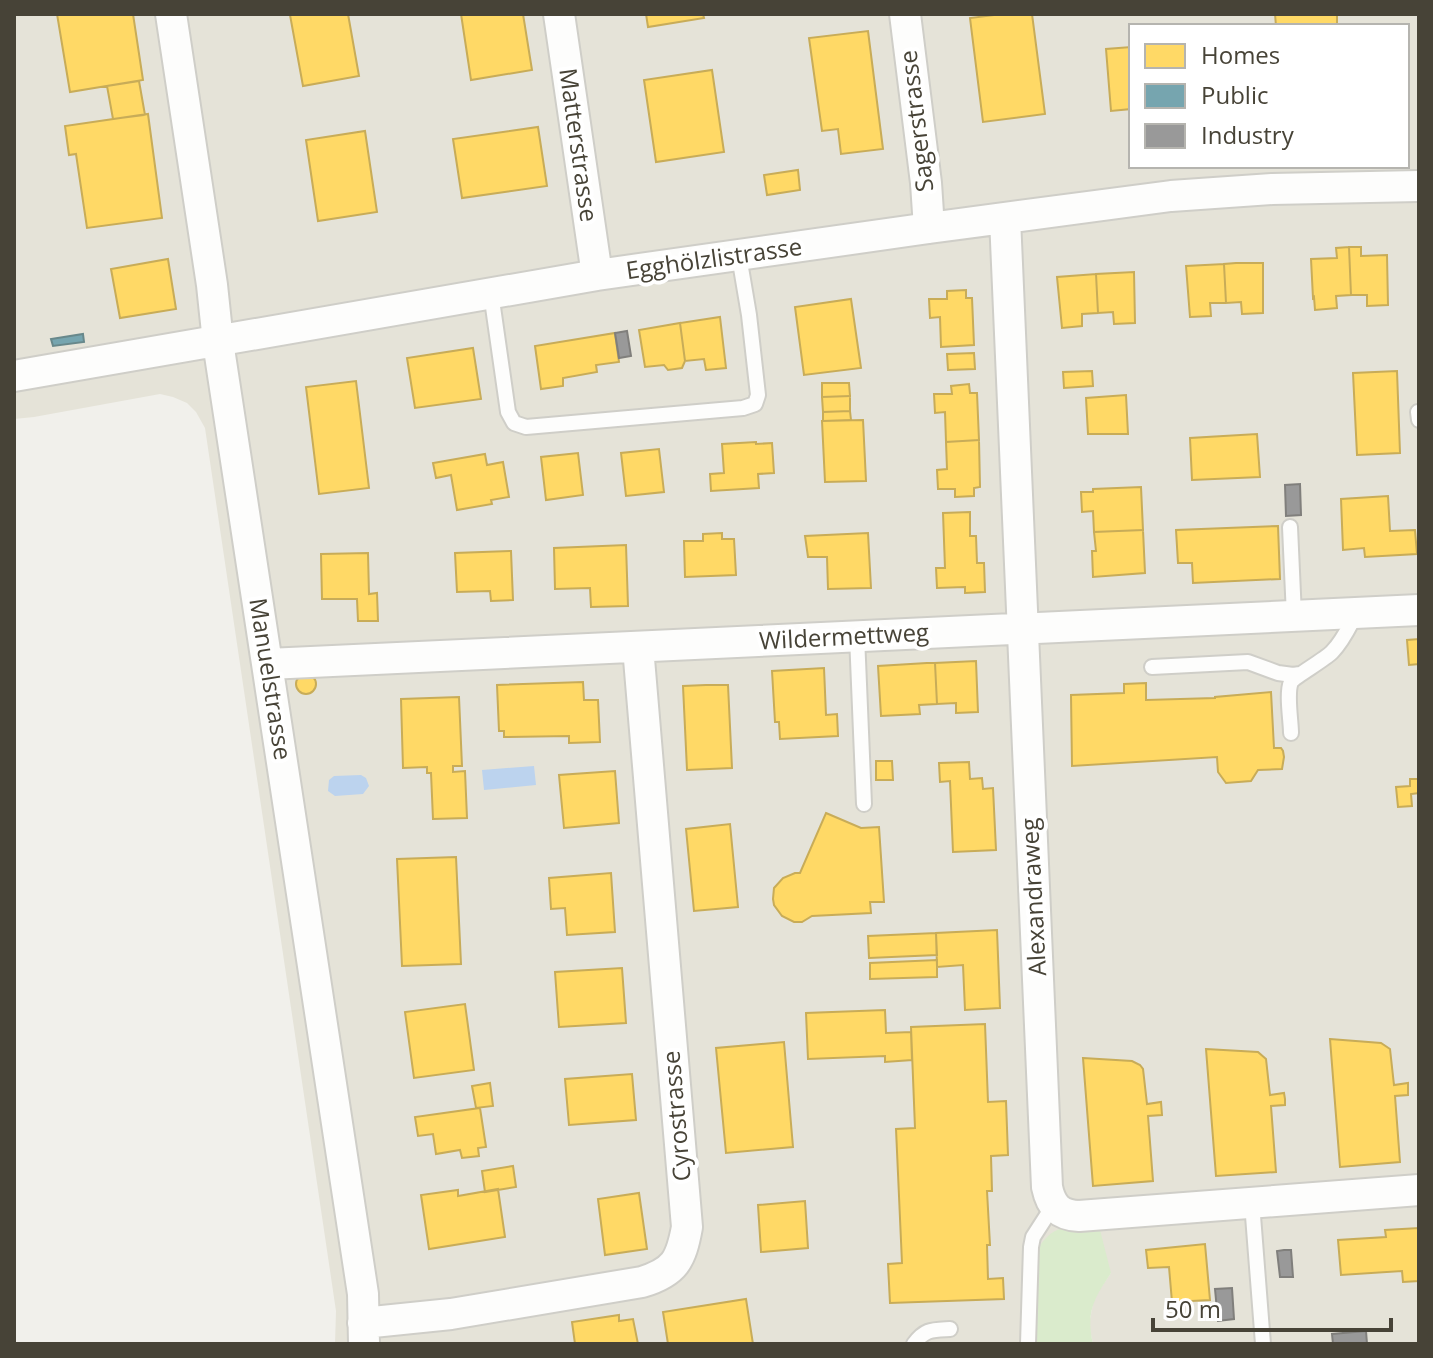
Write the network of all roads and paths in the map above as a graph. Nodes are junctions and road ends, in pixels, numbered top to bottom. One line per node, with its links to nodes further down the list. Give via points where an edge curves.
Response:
1 (171, 14): 10 (street, Manuelstrasse)
2 (559, 14): 8 (street, Matterstrasse)
3 (905, 14): 6 (street, Sagerstrasse)
4 (1419, 186): 5 (street, Egghölzlistrasse, via 1171,196)
5 (1005, 218): 6 (street, Egghölzlistrasse); 18 (street, Alexandraweg)
6 (929, 228): 7 (street, Egghölzlistrasse)
7 (739, 256): 8 (street, Egghölzlistrasse); 9 (lane, via 758,395 755,404 743,408 526,427 514,423)
8 (597, 275): 9 (street, Egghölzlistrasse)
9 (491, 293): 10 (street, Egghölzlistrasse)
10 (218, 342): 11 (street, Egghölzlistrasse); 21 (street, Manuelstrasse)
11 (14, 376)
12 (1418, 412): 13 (lane)
13 (1419, 420)
14 (1290, 527): 17 (lane)
15 (1419, 610): 16 (street, Wildermettweg)
16 (1357, 613): 17 (street, Wildermettweg); 23 (lane, via 1333,651)
17 (1294, 616): 18 (street, Wildermettweg)
18 (1024, 628): 19 (street, Wildermettweg); 28 (street, Alexandraweg, via 1047,1187)
19 (857, 636): 20 (street, Wildermettweg); 25 (lane)
20 (638, 647): 21 (street, Wildermettweg); 30 (street, Cyrostrasse, via 687,1227 683,1248 661,1276 642,1282)
21 (268, 664): 30 (street, Manuelstrasse, via 363,1294)
22 (1152, 667): 23 (lane, via 1248,662)
23 (1300, 674): 24 (lane, via 1290,687)
24 (1291, 733)
25 (864, 804)
26 (1419, 1190): 27 (street)
27 (1252, 1203): 28 (street, via 1079,1216); 33 (lane)
28 (1053, 1206): 32 (lane, via 1031,1247)
29 (950, 1329): 31 (lane, via 922,1333)
30 (364, 1334)
31 (914, 1344)
32 (1028, 1344)
33 (1263, 1344)

